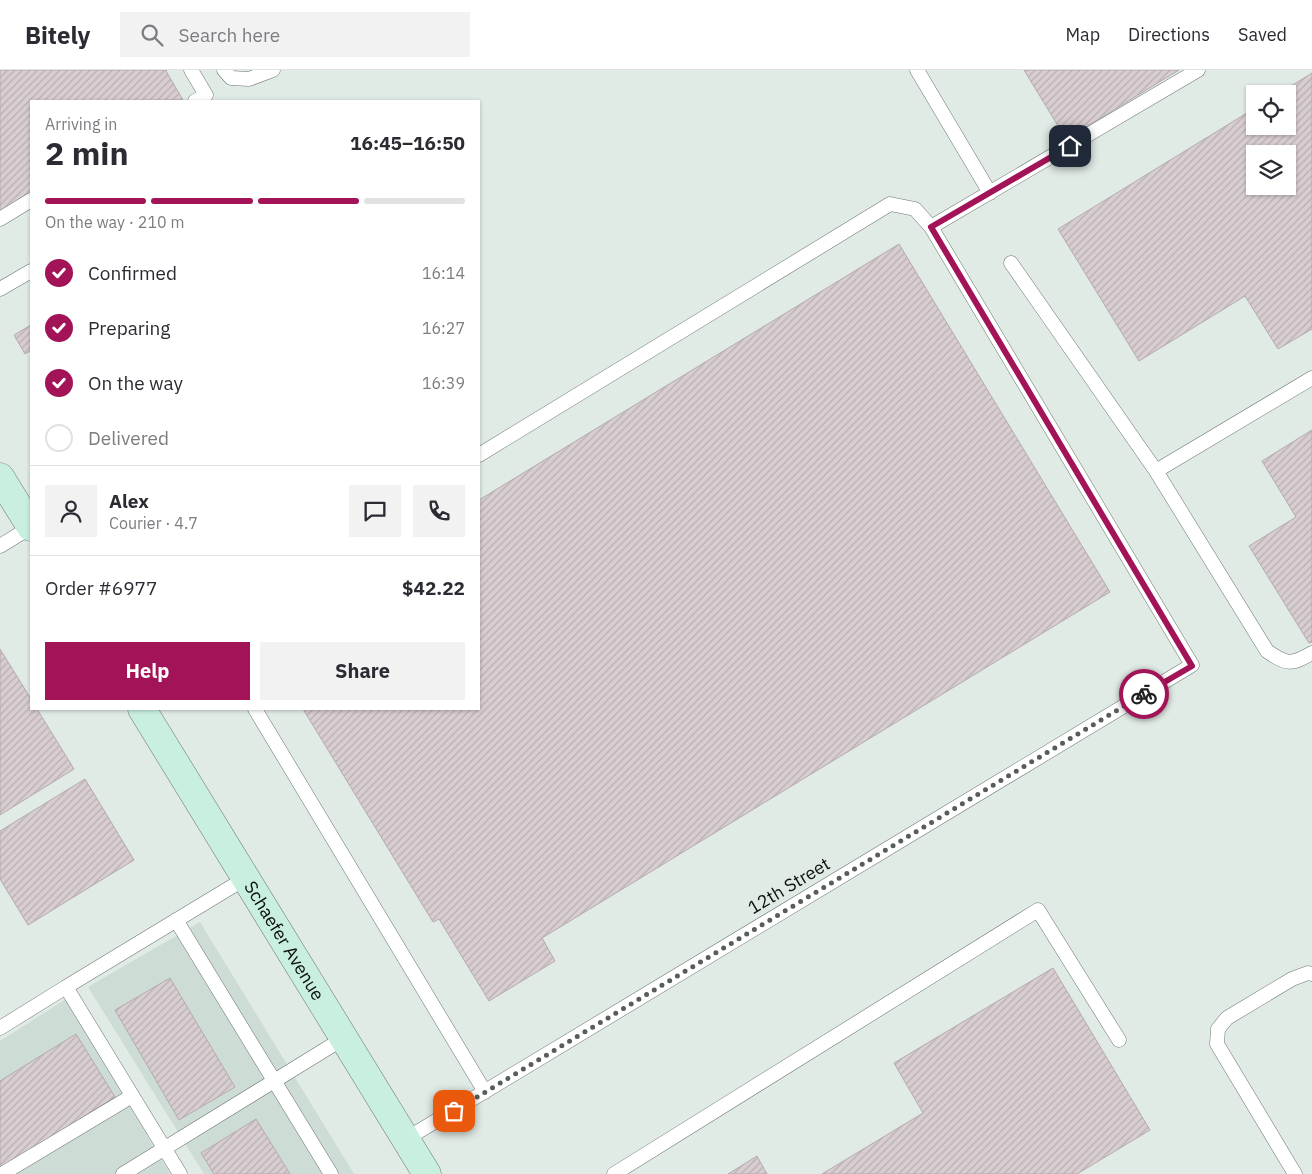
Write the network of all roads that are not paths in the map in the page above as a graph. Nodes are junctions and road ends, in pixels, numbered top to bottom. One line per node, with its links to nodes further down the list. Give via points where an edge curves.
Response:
1 (191, 70): 6 (lane, via 206,94)
2 (224, 70): 3 (lane, via 231,78 249,79)
3 (273, 70)
4 (917, 70): 7 (lane)
5 (1198, 70): 7 (lane)
6 (197, 100)
7 (990, 193): 10 (lane)
8 (30, 201): 9 (lane)
9 (0, 219)
10 (931, 227): 15 (lane, via 914,209 890,204); 32 (lane, 12th Street, via 1192,666)
11 (1010, 263): 16 (lane)
12 (30, 273): 13 (lane)
13 (0, 289)
14 (1312, 378): 16 (lane)
15 (480, 454)
16 (1156, 471): 21 (lane, via 1268,651 1282,661 1297,662)
17 (0, 476): 18 (street)
18 (30, 525)
19 (30, 528): 20 (lane)
20 (0, 546)
21 (1312, 653)
22 (143, 710): 24 (street, Schaefer Avenue)
23 (256, 710): 32 (lane)
24 (246, 878): 25 (lane); 29 (street, Schaefer Avenue)
25 (176, 920): 27 (lane); 31 (lane)
26 (1312, 974): 42 (lane, via 1292,979 1227,1018 1218,1030 1216,1044)
27 (66, 987): 28 (lane); 33 (lane)
28 (0, 1028)
29 (344, 1038): 31 (lane); 34 (street, Schaefer Avenue)
30 (1119, 1040): 41 (lane, via 1038,910)
31 (274, 1081): 35 (lane); 39 (lane)
32 (485, 1092): 34 (lane, 12th Street)
33 (132, 1096): 35 (lane); 36 (lane)
34 (406, 1140): 40 (street, Schaefer Avenue)
35 (164, 1149): 37 (lane); 38 (lane)
36 (2, 1174)
37 (123, 1174)
38 (180, 1174)
39 (331, 1174)
40 (427, 1174)
41 (614, 1174)
42 (1295, 1174)

